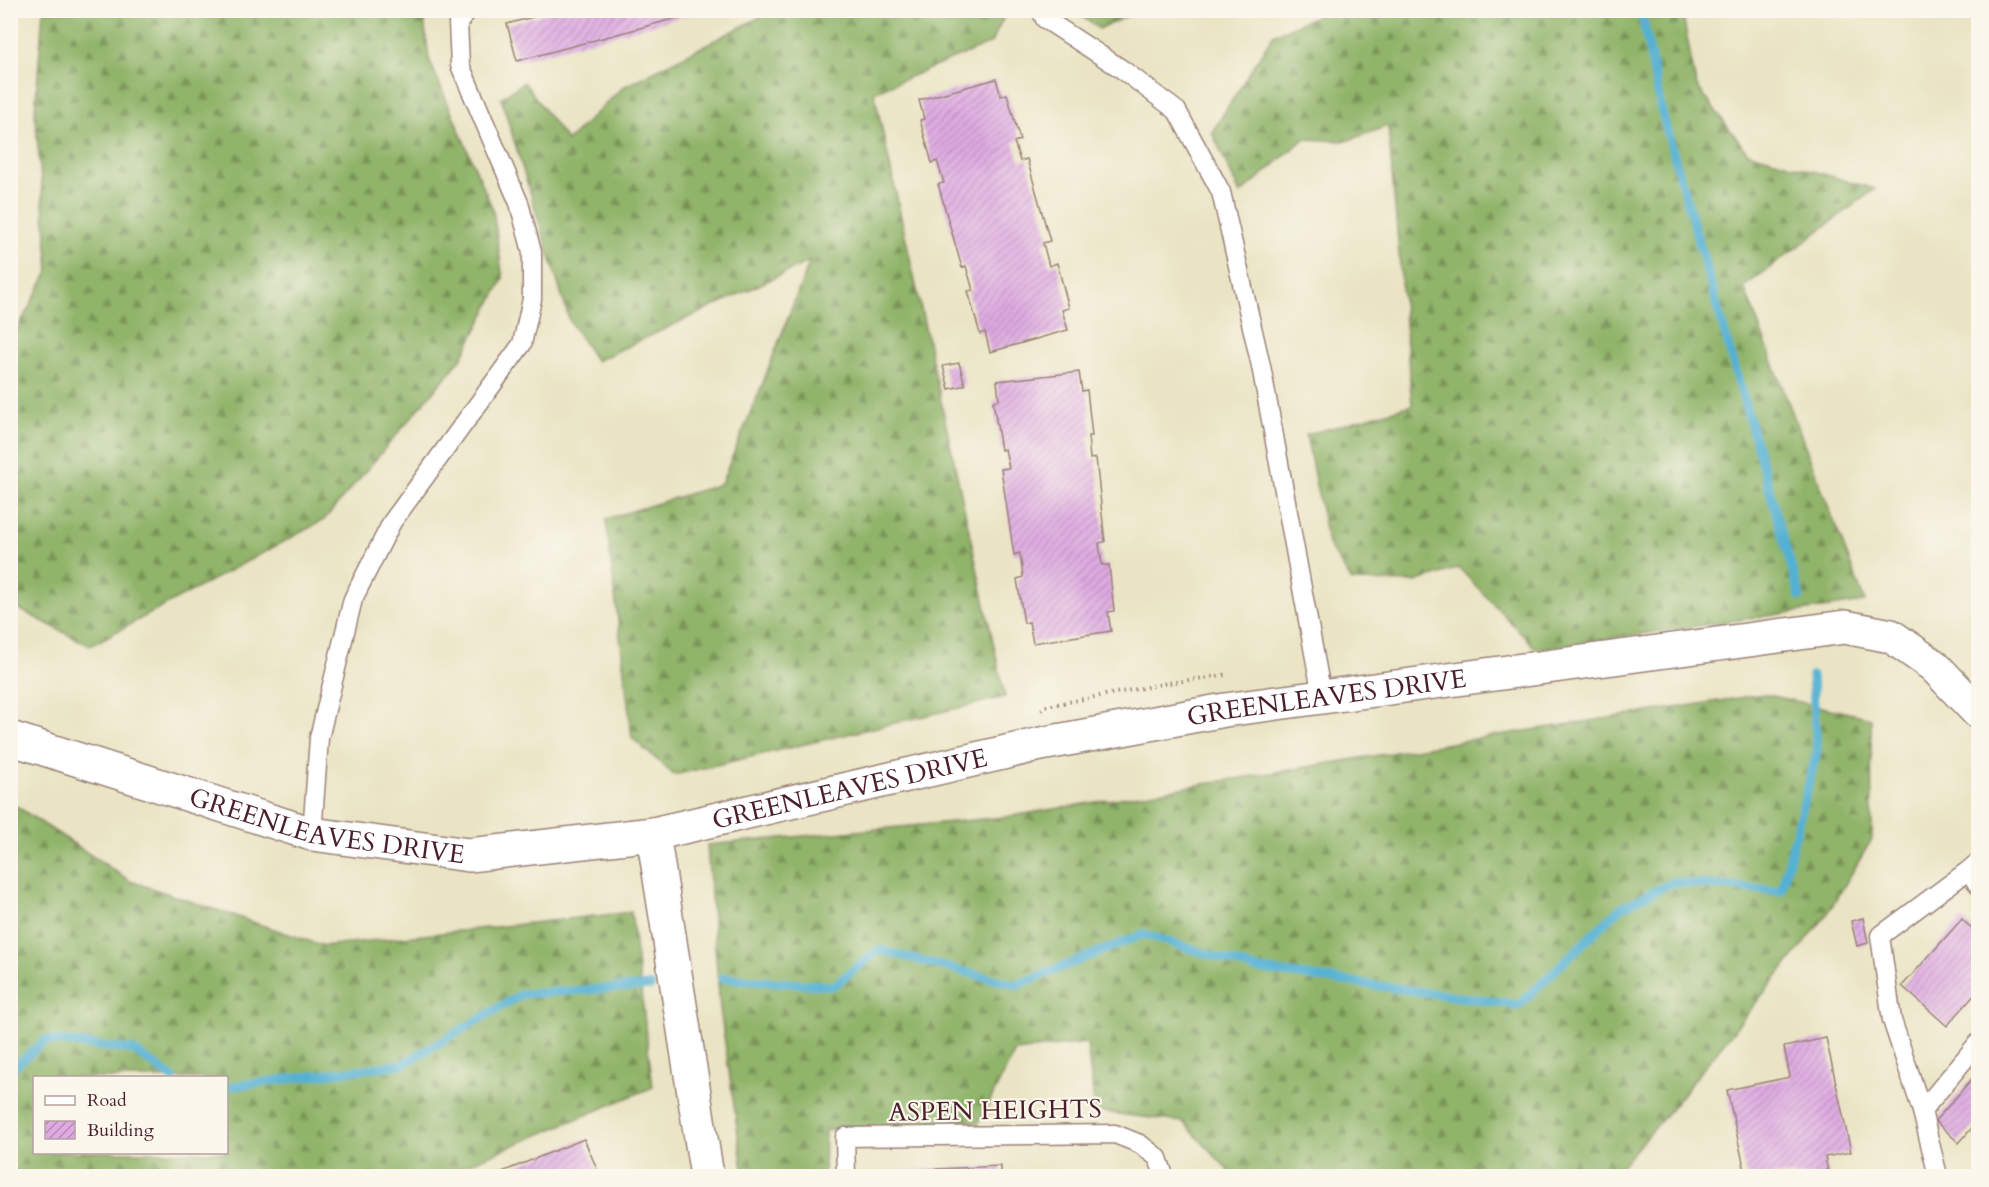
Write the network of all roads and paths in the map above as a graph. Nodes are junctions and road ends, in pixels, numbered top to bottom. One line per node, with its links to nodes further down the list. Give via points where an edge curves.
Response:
1 (468, 10): 8 (lane, via 459,23 460,65 519,203 532,252 532,299 522,344 392,522 354,599 319,738)
2 (1043, 15): 4 (lane, via 1177,111 1221,192 1261,366)
3 (1230, 675): 5 (path, via 1047,706)
4 (1322, 696): 6 (street, GREENLEAVES DRIVE, via 1845,627 1891,636 1934,666); 9 (street, GREENLEAVES DRIVE, via 1041,744)
5 (1038, 712)
6 (1978, 712)
7 (10, 738): 8 (street, GREENLEAVES DRIVE)
8 (312, 834): 9 (street, GREENLEAVES DRIVE, via 469,855)
9 (653, 834): 13 (street)
10 (1975, 872): 12 (lane, via 1880,936 1892,1020)
11 (1978, 1043): 12 (lane)
12 (1922, 1111): 16 (lane)
13 (707, 1176)
14 (846, 1176): 15 (lane, ASPEN HEIGHTS, via 845,1137 1115,1134 1140,1144 1158,1158)
15 (1164, 1176)
16 (1938, 1176)

